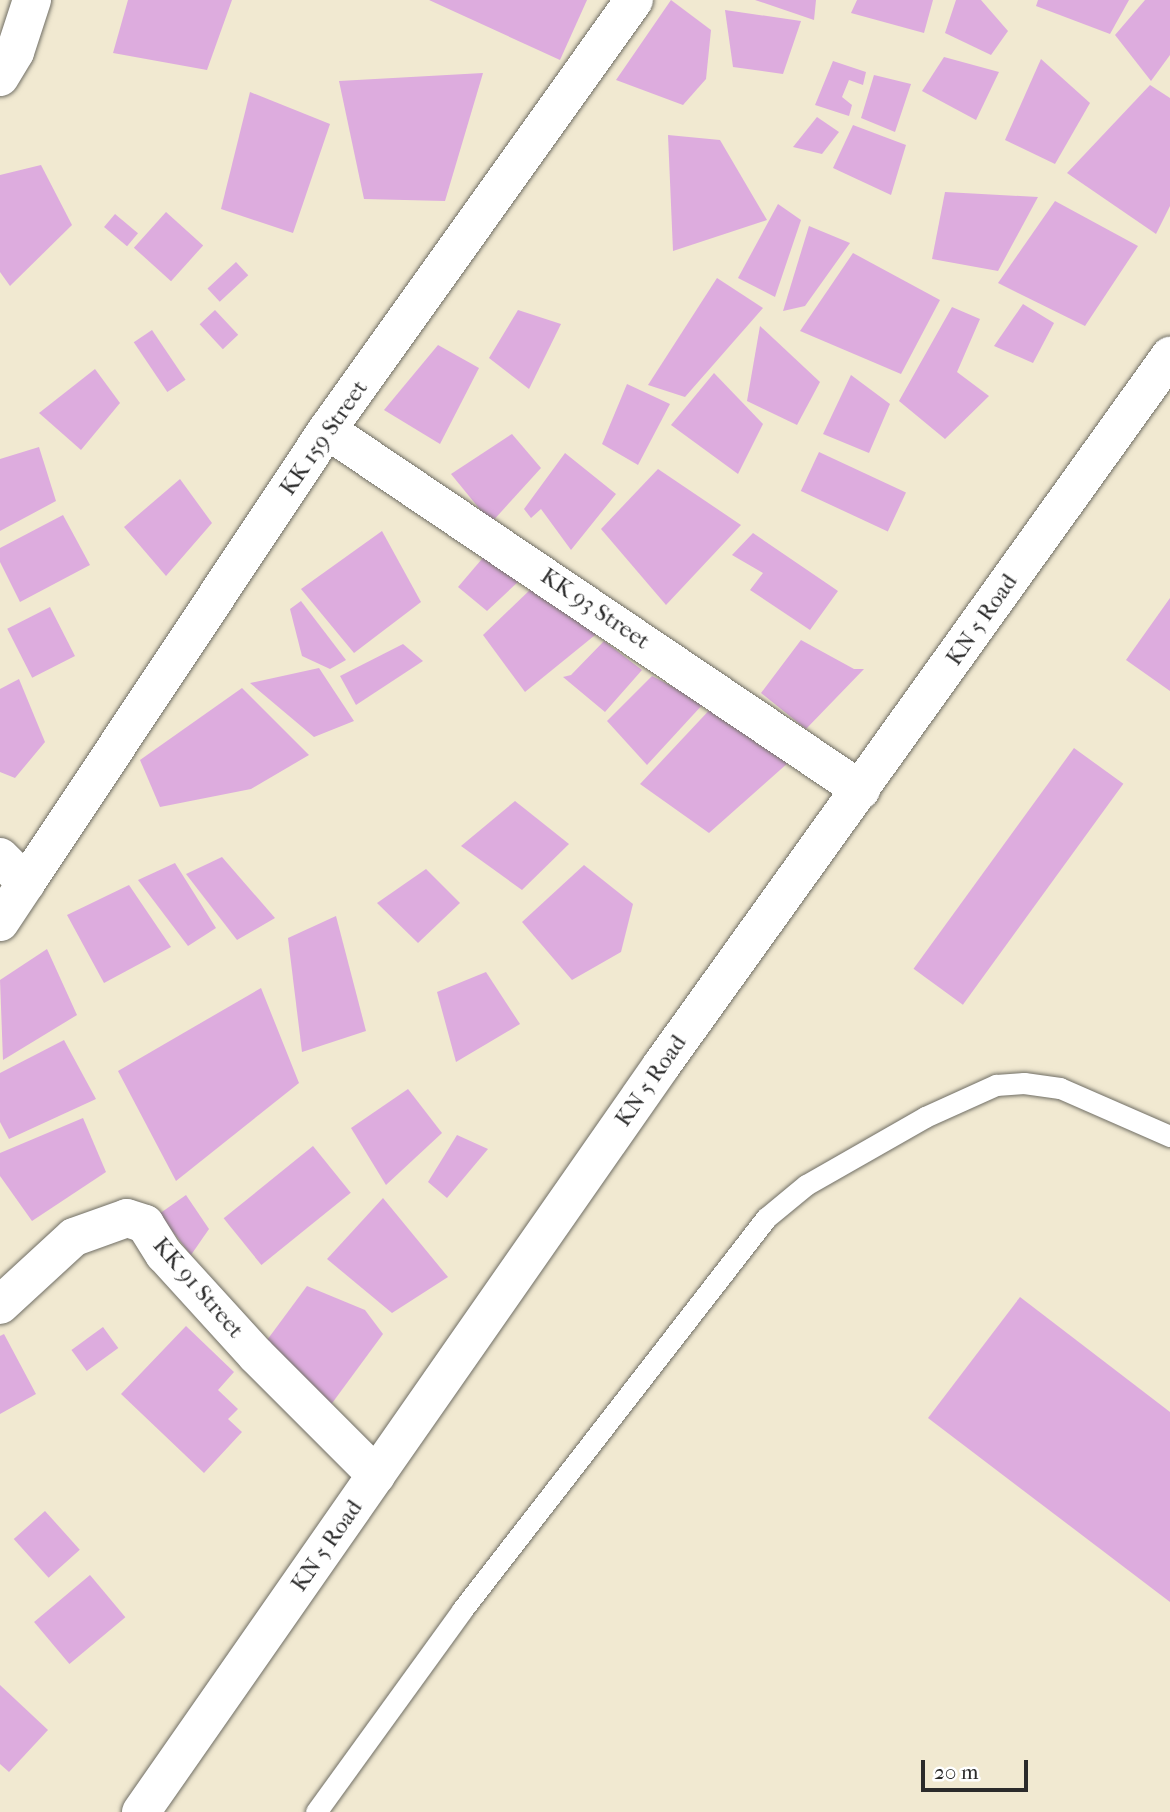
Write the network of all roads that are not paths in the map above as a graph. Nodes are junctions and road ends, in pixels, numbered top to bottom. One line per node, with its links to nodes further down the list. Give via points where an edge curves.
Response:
1 (32, 0): 3 (street, via 15,52)
2 (634, 0): 5 (street, KK 159 Street)
3 (0, 77)
4 (1170, 356): 6 (street, KN 5 Road)
5 (327, 430): 6 (street, KK 93 Street); 7 (street, KK 159 Street)
6 (861, 790): 11 (street, KN 5 Road, via 661,1066)
7 (13, 870): 8 (street, KK 159 Street)
8 (0, 922)
9 (1170, 1136): 13 (lane, via 1060,1088 996,1085 925,1117 806,1185 766,1218 462,1610)
10 (0, 1306): 11 (street, KK 91 Street, via 74,1237 127,1218 145,1224 164,1254 247,1345)
11 (376, 1475): 12 (street, KN 5 Road)
12 (141, 1812)
13 (316, 1812)

